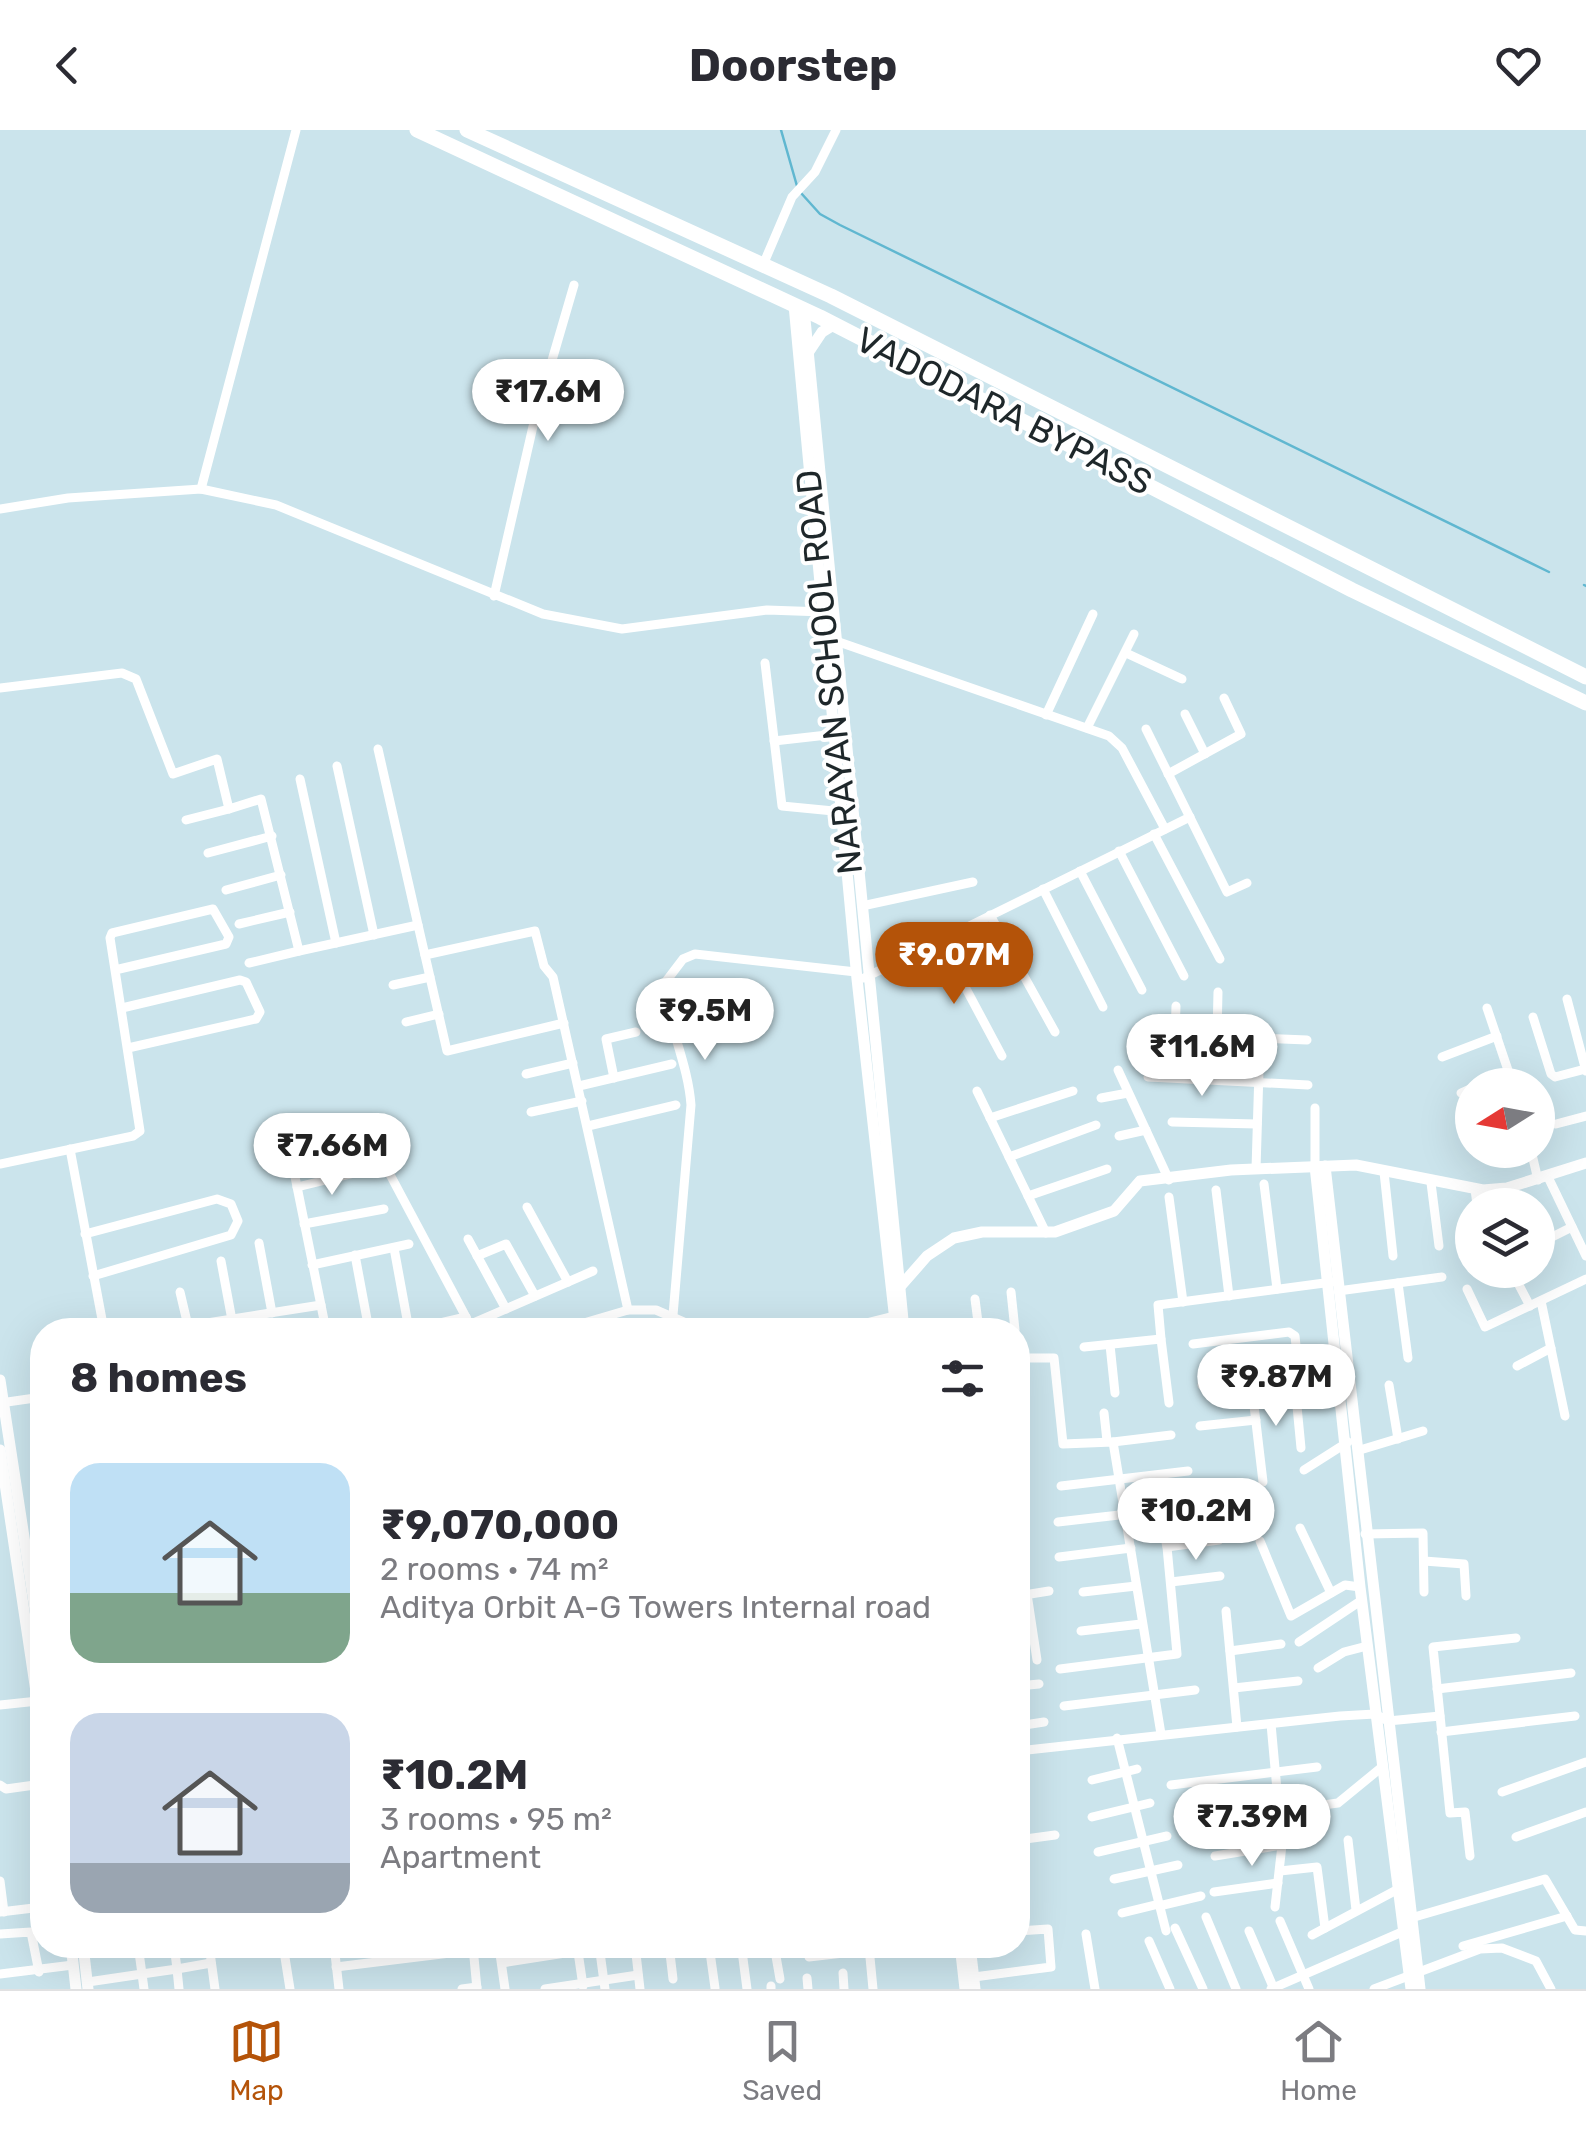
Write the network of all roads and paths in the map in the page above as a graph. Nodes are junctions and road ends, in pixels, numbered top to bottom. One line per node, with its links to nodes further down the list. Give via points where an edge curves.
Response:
1 (296, 130): 10 (street)
2 (417, 130): 7 (highway, VADODARA BYPASS)
3 (467, 130): 5 (highway, VADODARA BYPASS)
4 (836, 130): 5 (street, via 793,196)
5 (763, 266): 19 (highway, VADODARA BYPASS)
6 (574, 285): 12 (street)
7 (799, 307): 8 (highway, VADODARA BYPASS); 9 (street); 13 (street, NARAYAN SCHOOL ROAD, via 799,372)
8 (835, 324): 9 (street); 23 (highway, VADODARA BYPASS)
9 (808, 353): 16 (street)
10 (201, 489): 11 (street); 12 (street, via 276,504)
11 (0, 509)
12 (494, 596): 13 (street, via 533,612 622,629 767,610)
13 (824, 612): 28 (street, NARAYAN SCHOOL ROAD)
14 (1093, 614): 25 (street)
15 (1134, 634): 17 (street)
16 (836, 641): 25 (street); 49 (street)
17 (1126, 652): 20 (street); 26 (street)
18 (765, 663): 29 (street)
19 (1586, 677)
20 (1182, 678)
21 (0, 688): 35 (street, via 122,672 136,679 173,774 217,760)
22 (1224, 698): 31 (street, via 1241,734)
23 (1586, 703)
24 (1185, 714): 31 (street)
25 (1046, 715): 26 (street)
26 (1087, 728): 39 (street, via 1116,740)
27 (1146, 729): 33 (street)
28 (836, 734): 29 (street); 36 (street, NARAYAN SCHOOL ROAD)
29 (774, 741): 36 (street, via 784,808)
30 (378, 749): 53 (street)
31 (1205, 754): 33 (street)
32 (337, 766): 54 (street)
33 (1168, 774): 37 (street)
34 (300, 779): 56 (street)
35 (229, 809): 38 (street); 40 (street, via 262,799)
36 (844, 812): 62 (street, NARAYAN SCHOOL ROAD)
37 (1190, 817): 39 (street); 46 (street, via 1228,893)
38 (186, 820)
39 (1160, 832): 41 (street); 59 (street)
40 (272, 836): 42 (street); 44 (street)
41 (1120, 852): 43 (street); 63 (street)
42 (208, 854)
43 (1080, 871): 47 (street); 66 (street)
44 (281, 874): 48 (street); 50 (street)
45 (973, 882): 49 (street)
46 (1247, 883)
47 (1042, 889): 51 (street); 70 (street)
48 (226, 890)
49 (862, 906): 62 (street)
50 (290, 912): 52 (street); 57 (street)
51 (990, 915): 55 (street); 78 (street)
52 (239, 924)
53 (418, 924): 54 (street); 58 (street)
54 (374, 934): 56 (street)
55 (940, 940): 62 (street); 86 (street)
56 (336, 943): 57 (street)
57 (299, 951): 60 (street)
58 (425, 955): 64 (street); 76 (street, via 535,930)
59 (1220, 959)
60 (250, 964)
61 (116, 970): 61 (street, via 114,932 212,910 229,937 226,944); 71 (street)
62 (861, 976): 163 (street); 179 (street, via 695,954 664,984 691,1105); 180 (street, NARAYAN SCHOOL ROAD)
63 (1184, 976)
64 (430, 977): 65 (street); 73 (street)
65 (393, 985)
66 (1142, 990)
67 (1218, 992): 81 (street)
68 (1566, 1000): 92 (street)
69 (1176, 1006): 80 (street)
70 (1104, 1007)
71 (122, 1008): 85 (street); 85 (street, via 242,980 260,1012 256,1019)
72 (1486, 1008): 82 (street)
73 (439, 1014): 75 (street); 76 (street, via 449,1051)
74 (1533, 1017): 92 (street, via 1551,1074)
75 (406, 1022)
76 (564, 1023): 88 (street)
77 (636, 1032): 95 (street, via 606,1039)
78 (1056, 1032)
79 (1144, 1034): 80 (street)
80 (1175, 1035): 81 (street)
81 (1217, 1036): 83 (street)
82 (1497, 1036): 87 (street); 90 (street)
83 (1260, 1038): 84 (street); 96 (street)
84 (1308, 1040)
85 (128, 1048): 117 (street, via 140,1130)
86 (1002, 1056)
87 (1442, 1057)
88 (573, 1063): 93 (street); 98 (street)
89 (672, 1064): 95 (street)
90 (1507, 1068)
91 (1118, 1070): 101 (street)
92 (1586, 1070)
93 (526, 1074)
94 (1148, 1077): 96 (street)
95 (614, 1078): 98 (street)
96 (1258, 1083): 97 (street); 110 (street)
97 (1308, 1084)
98 (579, 1086): 103 (street)
99 (977, 1090): 108 (street)
100 (1073, 1091): 108 (street)
101 (1128, 1092): 102 (street); 114 (street)
102 (1101, 1098)
103 (582, 1100): 106 (street); 112 (street)
104 (676, 1104): 112 (street)
105 (1315, 1108): 122 (street)
106 (531, 1112)
107 (1586, 1116): 111 (street)
108 (990, 1118): 119 (street)
109 (1172, 1122): 110 (street)
110 (1257, 1124): 125 (street)
111 (1556, 1124)
112 (588, 1126): 177 (street)
113 (1096, 1126): 119 (street)
114 (1146, 1130): 116 (street); 129 (street)
115 (336, 1135): 132 (street, via 288,1147)
116 (1118, 1136)
117 (70, 1149): 121 (street); 143 (street)
118 (378, 1152): 188 (street)
119 (1010, 1157): 136 (street)
120 (1586, 1163): 128 (street)
121 (0, 1164)
122 (1320, 1166): 125 (street); 127 (street); 162 (street)
123 (1539, 1168): 128 (street)
124 (1107, 1169): 136 (street)
125 (1256, 1169): 129 (street)
126 (359, 1172): 132 (street)
127 (1384, 1172): 130 (street); 152 (street)
128 (1543, 1178): 134 (street); 141 (street)
129 (1169, 1180): 142 (street, via 1135,1184 1111,1213)
130 (1431, 1183): 133 (street); 148 (street)
131 (1264, 1184): 165 (street)
132 (296, 1187): 140 (street)
133 (1468, 1188)
134 (1507, 1188)
135 (1216, 1190): 170 (street)
136 (1028, 1196): 142 (street)
137 (1169, 1196): 173 (street)
138 (527, 1208): 160 (street)
139 (384, 1210): 140 (street)
140 (304, 1224): 155 (street)
141 (1572, 1227): 144 (street); 153 (street)
142 (1046, 1232): 163 (street, via 954,1238 926,1256)
143 (86, 1234): 157 (street); 157 (street, via 216,1199 231,1204 238,1221 231,1235)
144 (1555, 1236)
145 (468, 1239): 151 (street)
146 (259, 1243): 178 (street)
147 (409, 1244): 149 (street)
148 (1439, 1246)
149 (394, 1248): 150 (street); 187 (street)
150 (356, 1255): 155 (street); 186 (street)
151 (478, 1256): 169 (street, via 506,1244); 176 (street)
152 (1393, 1256)
153 (1586, 1256)
154 (221, 1261): 183 (street)
155 (312, 1265): 174 (street)
156 (593, 1271): 160 (street)
157 (94, 1276): 181 (street)
158 (1442, 1278): 161 (street)
159 (1586, 1279): 172 (street)
160 (568, 1282): 169 (street)
161 (1398, 1283): 162 (street); 203 (street)
162 (1335, 1286): 165 (street); 205 (street)
163 (900, 1288): 180 (street)
164 (1520, 1288): 175 (street)
165 (1277, 1289): 170 (street)
166 (1467, 1289): 175 (street, via 1485,1327)
167 (180, 1292): 182 (street)
168 (1011, 1292): 196 (street)
169 (534, 1296): 176 (street)
170 (1229, 1296): 173 (street)
171 (975, 1299): 195 (street)
172 (1541, 1301): 175 (street); 201 (street)
173 (1183, 1302): 197 (street, via 1158,1305)
174 (320, 1305): 178 (street); 185 (street)
175 (1530, 1306)
176 (506, 1308): 189 (street)
177 (628, 1310): 179 (street); 190 (street)
178 (272, 1314): 184 (street)
179 (672, 1315): 191 (street)
180 (898, 1315): 192 (street); 193 (street, NARAYAN SCHOOL ROAD); 194 (street)
181 (102, 1318)
182 (186, 1318)
183 (232, 1318)
184 (245, 1318)
185 (323, 1318)
186 (367, 1318)
187 (408, 1318)
188 (465, 1318)
189 (482, 1318)
190 (601, 1318)
191 (678, 1318)
192 (886, 1318)
193 (898, 1318)
194 (899, 1318)
195 (977, 1318)
196 (1013, 1318)
197 (1162, 1339): 198 (street); 214 (street)
198 (1110, 1344): 200 (street); 211 (street)
199 (1193, 1344): 206 (street, via 1289,1332 1295,1336)
200 (1084, 1347)
201 (1551, 1348): 204 (street); 216 (street)
202 (1030, 1358): 222 (street, via 1054,1358 1062,1444)
203 (1408, 1358)
204 (1517, 1366)
205 (1345, 1370): 206 (street); 223 (street); 226 (street)
206 (1296, 1375): 208 (street); 224 (street)
207 (0, 1380): 213 (street)
208 (1251, 1380): 209 (street); 217 (street)
209 (1202, 1385)
210 (1389, 1385): 221 (street)
211 (1115, 1393)
212 (30, 1398): 213 (street)
213 (2, 1403): 242 (street)
214 (1169, 1403)
215 (1104, 1412): 222 (street)
216 (1565, 1416)
217 (1256, 1420): 218 (street); 230 (street)
218 (1200, 1426)
219 (1423, 1432): 221 (street)
220 (1171, 1435): 222 (street)
221 (1398, 1439): 226 (street)
222 (1110, 1442): 229 (street)
223 (1348, 1442): 227 (street); 237 (street)
224 (1301, 1448)
225 (0, 1450): 265 (street)
226 (1360, 1450): 237 (street)
227 (1304, 1470)
228 (1188, 1471): 229 (street)
229 (1119, 1479): 231 (street); 234 (street)
230 (1263, 1482)
231 (1060, 1486)
232 (1207, 1505): 233 (street)
233 (1159, 1511): 234 (street); 240 (street)
234 (1124, 1514): 235 (street); 241 (street)
235 (1058, 1522)
236 (1300, 1528): 253 (street)
237 (1363, 1534): 245 (street, via 1423,1533); 254 (street); 285 (street)
238 (1219, 1540): 240 (street)
239 (1260, 1542): 253 (street, via 1291,1616)
240 (1167, 1547): 248 (street)
241 (1131, 1548): 244 (street); 249 (street)
242 (26, 1550): 243 (street); 246 (street)
243 (30, 1550)
244 (1059, 1556)
245 (1424, 1561): 252 (street); 256 (street, via 1464,1564)
246 (30, 1568)
247 (1220, 1576): 248 (street)
248 (1171, 1582): 267 (street, via 1177,1654)
249 (1136, 1586): 251 (street); 258 (street)
250 (1049, 1590): 255 (street)
251 (1083, 1592)
252 (1424, 1592)
253 (1331, 1593): 254 (street, via 1345,1586)
254 (1361, 1593): 262 (street); 264 (street)
255 (1030, 1594)
256 (1466, 1596)
257 (1226, 1611): 266 (street)
258 (1141, 1624): 260 (street); 267 (street)
259 (1030, 1630): 268 (street)
260 (1081, 1631)
261 (1516, 1638): 276 (street, via 1433,1647)
262 (1299, 1642)
263 (1281, 1644): 266 (street)
264 (1367, 1646): 269 (street); 282 (street)
265 (30, 1648)
266 (1230, 1651): 275 (street)
267 (1150, 1658): 270 (street); 278 (street)
268 (1037, 1660)
269 (1318, 1668)
270 (1060, 1670)
271 (1571, 1673): 276 (street)
272 (1298, 1680): 275 (street)
273 (1039, 1684): 274 (street)
274 (1030, 1685)
275 (1234, 1688): 289 (street)
276 (1437, 1689): 283 (street)
277 (1195, 1690): 278 (street)
278 (1156, 1695): 281 (street); 291 (street)
279 (30, 1702): 280 (street)
280 (0, 1706)
281 (1064, 1706)
282 (1375, 1714): 285 (street); 288 (street); 295 (street)
283 (1440, 1716): 285 (street); 290 (street)
284 (1574, 1716): 290 (street)
285 (1388, 1721): 326 (street)
286 (1044, 1722): 287 (street)
287 (1030, 1724)
288 (1271, 1724): 289 (street); 298 (street)
289 (1236, 1726): 291 (street)
290 (1442, 1732): 319 (street, via 1450,1814 1465,1812)
291 (1161, 1734): 292 (street)
292 (1118, 1738): 293 (street); 297 (street)
293 (1030, 1750)
294 (1586, 1762): 303 (street)
295 (1382, 1767): 306 (street, via 1342,1802); 326 (street)
296 (1318, 1768): 298 (street)
297 (1131, 1770): 299 (street); 305 (street)
298 (1276, 1772): 301 (street); 306 (street)
299 (1092, 1780)
300 (0, 1785): 302 (street)
301 (1171, 1785)
302 (30, 1786)
303 (1502, 1792)
304 (1150, 1802): 305 (street)
305 (1134, 1806): 308 (street); 315 (street)
306 (1280, 1809): 309 (street); 316 (street)
307 (1586, 1812): 313 (street)
308 (1092, 1817)
309 (1189, 1823)
310 (1055, 1835): 312 (street)
311 (1167, 1836): 315 (street)
312 (1030, 1838)
313 (1516, 1838)
314 (1348, 1840): 332 (street)
315 (1143, 1841): 317 (street); 321 (street)
316 (1282, 1845): 318 (street); 322 (street)
317 (1098, 1852)
318 (1215, 1856)
319 (1470, 1856)
320 (1178, 1865): 321 (street)
321 (1150, 1870): 323 (street); 329 (street)
322 (1280, 1870): 325 (street); 339 (street, via 1316,1866)
323 (1114, 1879)
324 (0, 1881): 333 (street)
325 (1278, 1884): 327 (street); 330 (street)
326 (1401, 1888): 332 (street); 337 (street); 343 (street)
327 (1214, 1892)
328 (1201, 1896): 329 (street)
329 (1159, 1905): 334 (street); 407 (street)
330 (1276, 1907)
331 (30, 1908): 333 (street)
332 (1356, 1910): 339 (street)
333 (2, 1912)
334 (1122, 1914)
335 (1567, 1916): 337 (street, via 1545,1879); 346 (street); 349 (street)
336 (1206, 1918): 408 (street)
337 (1411, 1918): 377 (street)
338 (1280, 1921): 383 (street)
339 (1326, 1928): 347 (street)
340 (1030, 1930): 386 (street, via 1048,1929 1051,1966)
341 (1249, 1931): 409 (street)
342 (30, 1932): 344 (street)
343 (1402, 1932): 377 (street); 383 (street)
344 (0, 1934)
345 (1086, 1934): 405 (street)
346 (1585, 1934)
347 (1312, 1935)
348 (1149, 1941): 406 (street)
349 (1463, 1946)
350 (36, 1958): 378 (street)
351 (72, 1958): 374 (street)
352 (83, 1958): 389 (street)
353 (140, 1958): 381 (street)
354 (176, 1958): 376 (street)
355 (211, 1958): 372 (street)
356 (285, 1958): 395 (street)
357 (335, 1958): 375 (street)
358 (401, 1958): 375 (street)
359 (474, 1958): 390 (street)
360 (501, 1958): 373 (street)
361 (527, 1958): 373 (street)
362 (579, 1958): 388 (street)
363 (601, 1958): 387 (street)
364 (636, 1958): 382 (street)
365 (671, 1958): 384 (street)
366 (711, 1958): 391 (street)
367 (743, 1958): 401 (street)
368 (776, 1958): 385 (street)
369 (870, 1958): 403 (street)
370 (961, 1958): 404 (street)
371 (972, 1958): 386 (street)
372 (212, 1963): 376 (street); 394 (street)
373 (502, 1963): 398 (street)
374 (73, 1965): 378 (street); 389 (street)
375 (336, 1967): 396 (street)
376 (177, 1969): 381 (street); 393 (street)
377 (1413, 1971): 411 (street); 412 (street); 413 (street); 414 (street, via 1491,1947 1536,1960)
378 (39, 1972): 380 (street)
379 (843, 1973): 402 (street)
380 (0, 1974)
381 (142, 1974): 389 (street); 392 (street)
382 (638, 1974): 387 (street); 400 (street)
383 (1304, 1976): 409 (street); 410 (street)
384 (673, 1979)
385 (780, 1979)
386 (975, 1983)
387 (604, 1984): 388 (street)
388 (583, 1986): 399 (street)
389 (84, 1987)
390 (477, 1988): 397 (street)
391 (715, 1988)
392 (144, 1989)
393 (180, 1989)
394 (214, 1989)
395 (290, 1989)
396 (339, 1989)
397 (462, 1989)
398 (505, 1989)
399 (545, 1989)
400 (640, 1989)
401 (747, 1989)
402 (844, 1989)
403 (873, 1989)
404 (965, 1989)
405 (1095, 1989)
406 (1170, 1989)
407 (1203, 1989)
408 (1236, 1989)
409 (1273, 1989)
410 (1309, 1989)
411 (1374, 1989)
412 (1411, 1989)
413 (1420, 1989)
414 (1551, 1989)

